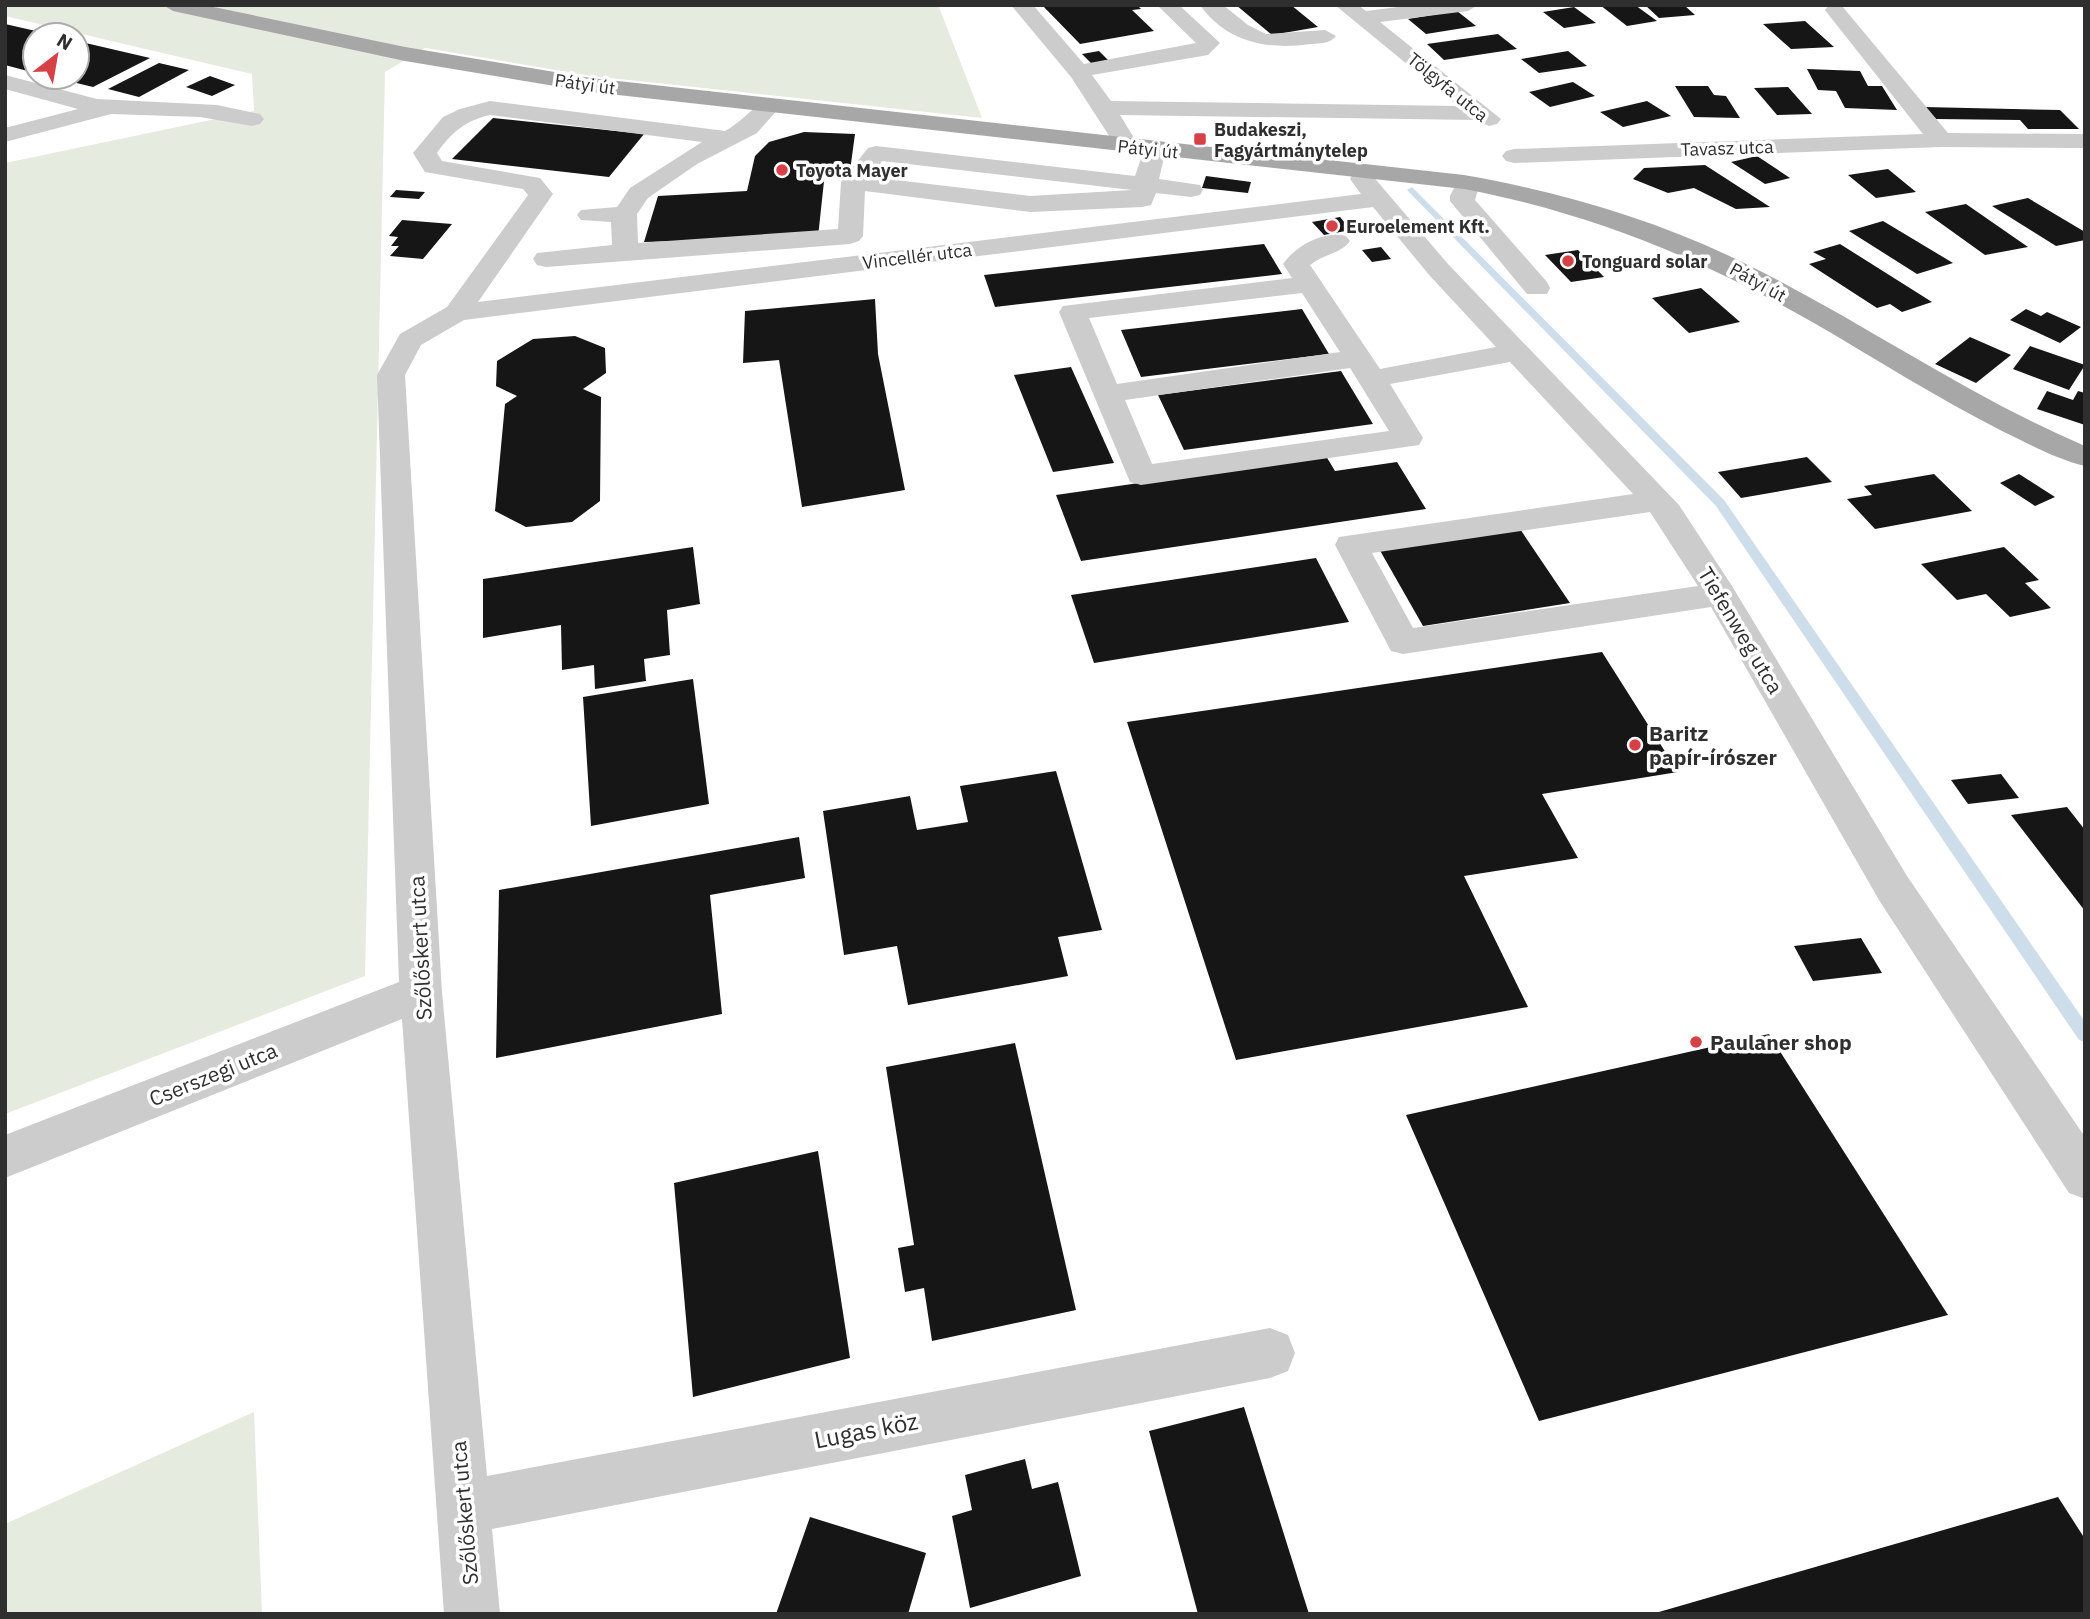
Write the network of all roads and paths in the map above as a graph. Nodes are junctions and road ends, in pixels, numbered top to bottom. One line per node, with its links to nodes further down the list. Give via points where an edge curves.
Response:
1 (173, 5): 12 (main road, Pátyi út, via 405,54 590,85)
2 (1021, 5): 9 (street)
3 (1167, 5): 9 (street, via 1209,43 1200,50)
4 (1210, 5): 8 (street, via 1244,34 1268,43)
5 (1468, 5): 7 (street)
6 (1835, 10): 18 (street)
7 (1353, 11): 14 (street, Tölgyfa utca)
8 (1325, 36)
9 (1079, 71): 13 (street)
10 (5, 82): 11 (street, via 54,98)
11 (110, 107): 15 (street, via 209,111); 16 (street)
12 (769, 107): 17 (street, via 748,128); 20 (main road, Pátyi út)
13 (1105, 107): 14 (street); 20 (street)
14 (1482, 113): 22 (street, Tölgyfa utca, via 1502,132)
15 (252, 119)
16 (5, 135)
17 (723, 138): 29 (street, via 639,193); 38 (street, via 490,108 465,112 444,126 425,153 434,167 531,183 541,194)
18 (1941, 140): 19 (street, Tavasz utca); 22 (street, Tavasz utca)
19 (2085, 141)
20 (1127, 146): 21 (main road, Pátyi út)
21 (1154, 149): 23 (main road, Pátyi út); 25 (street)
22 (1514, 156): 27 (street)
23 (1354, 170): 24 (main road, Pátyi út); 28 (street, Tiefenweg utca)
24 (1468, 183): 27 (main road, Pátyi út); 34 (street, via 1463,201)
25 (1144, 184): 26 (street); 32 (street, via 876,153 853,182 850,236)
26 (1191, 190)
27 (1506, 190): 42 (main road, Pátyi út, via 1603,214 1679,243 1737,270 1958,398)
28 (1378, 199): 35 (street, Tiefenweg utca); 38 (street, Vincellér utca)
29 (624, 214): 30 (street); 32 (street)
30 (590, 215)
31 (1337, 241): 36 (street, via 1312,250 1296,264)
32 (625, 253): 33 (street)
33 (546, 259)
34 (1513, 260): 35 (street); 37 (street)
35 (1466, 267): 39 (street, Tiefenweg utca)
36 (1309, 284): 40 (street); 41 (street, via 1073,312)
37 (1537, 288)
38 (457, 313): 45 (street, Szőlőskert utca, via 410,340 391,375)
39 (1516, 352): 40 (street, via 1494,358); 43 (street, Tiefenweg utca)
40 (1365, 369): 41 (street); 41 (street, via 1408,438 1141,475)
41 (1107, 394)
42 (2085, 457)
43 (1657, 501): 44 (street, Tiefenweg utca); 44 (street, via 1350,545 1403,642)
44 (1720, 594): 47 (street, Tiefenweg utca, via 1893,888)
45 (421, 992): 46 (street, Cserszegi utca); 49 (street, Szőlőskert utca)
46 (5, 1157)
47 (2085, 1177)
48 (1270, 1353): 49 (street, Lugas köz)
49 (463, 1508): 50 (street, Szőlőskert utca)
50 (472, 1614)

